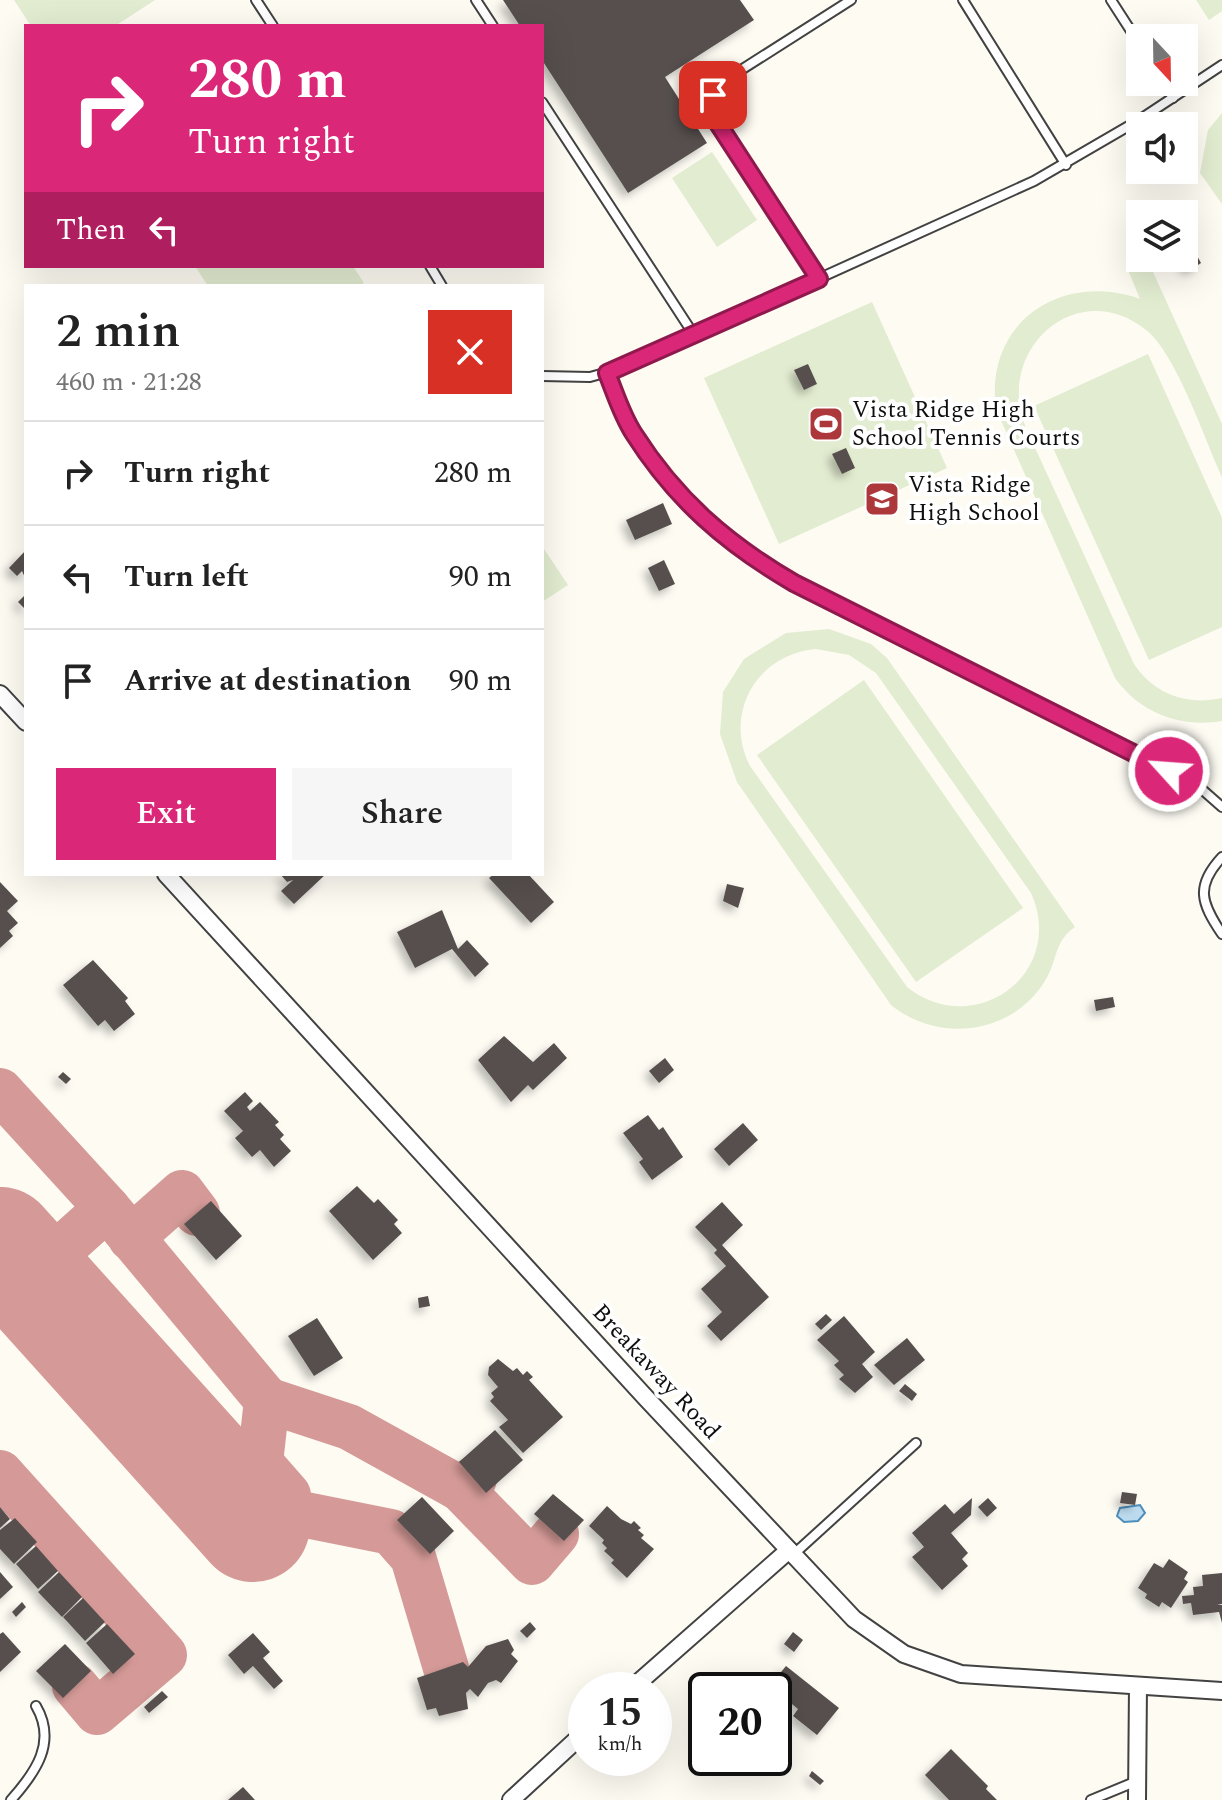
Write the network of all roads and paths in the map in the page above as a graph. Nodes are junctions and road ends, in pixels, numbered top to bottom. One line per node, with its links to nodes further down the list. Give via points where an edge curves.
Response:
1 (256, 0): 6 (lane)
2 (476, 0): 7 (lane)
3 (851, 0): 13 (lane, via 719,84 713,95 715,119)
4 (963, 0): 12 (lane)
5 (1111, 0): 8 (lane)
6 (272, 24)
7 (492, 24)
8 (1126, 24)
9 (1222, 65): 10 (lane)
10 (1173, 98): 12 (lane)
11 (544, 105): 14 (lane)
12 (1066, 165): 13 (lane)
13 (819, 279): 14 (lane)
14 (694, 335): 15 (lane)
15 (607, 373): 16 (lane); 19 (lane, via 632,432 670,485 740,551 1197,785)
16 (544, 376)
17 (0, 694): 18 (street)
18 (24, 720)
19 (1222, 807)
20 (1222, 857): 22 (lane, via 1207,873 1203,888)
21 (168, 876): 24 (street, Breakaway Road)
22 (1222, 934)
23 (916, 1443): 24 (lane)
24 (791, 1552): 25 (street); 26 (street, Breakaway Road, via 854,1619 891,1646 932,1666 992,1679)
25 (651, 1672)
26 (1138, 1686): 27 (street, Breakaway Road); 30 (street)
27 (1222, 1691)
28 (36, 1706): 31 (lane, via 43,1718 46,1749)
29 (568, 1748): 32 (street)
30 (1138, 1781): 33 (lane); 34 (street)
31 (11, 1800)
32 (511, 1800)
33 (1091, 1800)
34 (1137, 1800)

